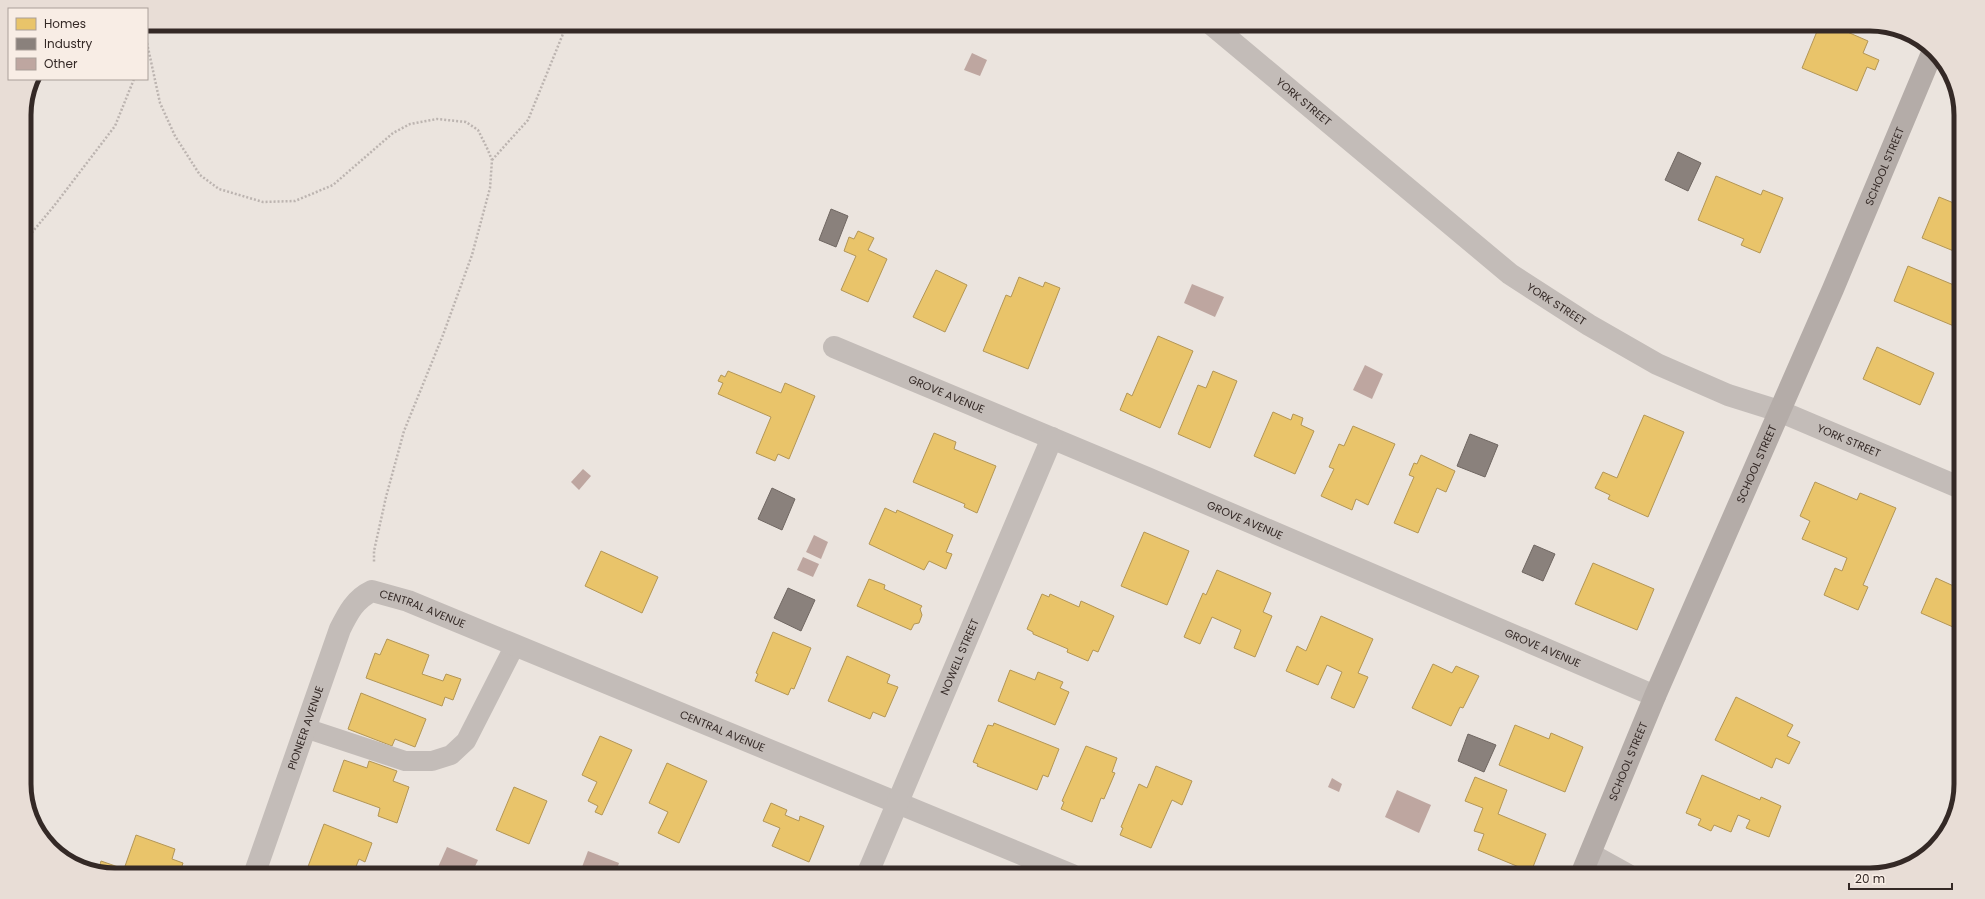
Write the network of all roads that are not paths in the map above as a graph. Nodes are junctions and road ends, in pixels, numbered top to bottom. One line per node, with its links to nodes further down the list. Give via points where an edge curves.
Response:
1 (1219, 31): 4 (street, YORK STREET, via 1510,274 1589,325 1657,364 1728,395)
2 (1930, 57): 4 (street, SCHOOL STREET)
3 (834, 347): 5 (street, GROVE AVENUE)
4 (1779, 412): 6 (street, YORK STREET); 9 (street, SCHOOL STREET)
5 (1052, 438): 9 (street, GROVE AVENUE); 11 (street, NOWELL STREET)
6 (1954, 485)
7 (372, 591): 8 (street, CENTRAL AVENUE, via 408,601); 10 (street, PIONEER AVENUE, via 351,608 340,629)
8 (515, 645): 10 (lane, via 466,741 451,755 432,761 405,761); 11 (street, CENTRAL AVENUE)
9 (1655, 696): 12 (street, SCHOOL STREET)
10 (305, 728): 13 (street, PIONEER AVENUE)
11 (898, 802): 14 (street, NOWELL STREET); 15 (street, CENTRAL AVENUE)
12 (1590, 854): 16 (street, SCHOOL STREET); 17 (street)
13 (256, 868)
14 (870, 868)
15 (1055, 868)
16 (1584, 868)
17 (1615, 868)

